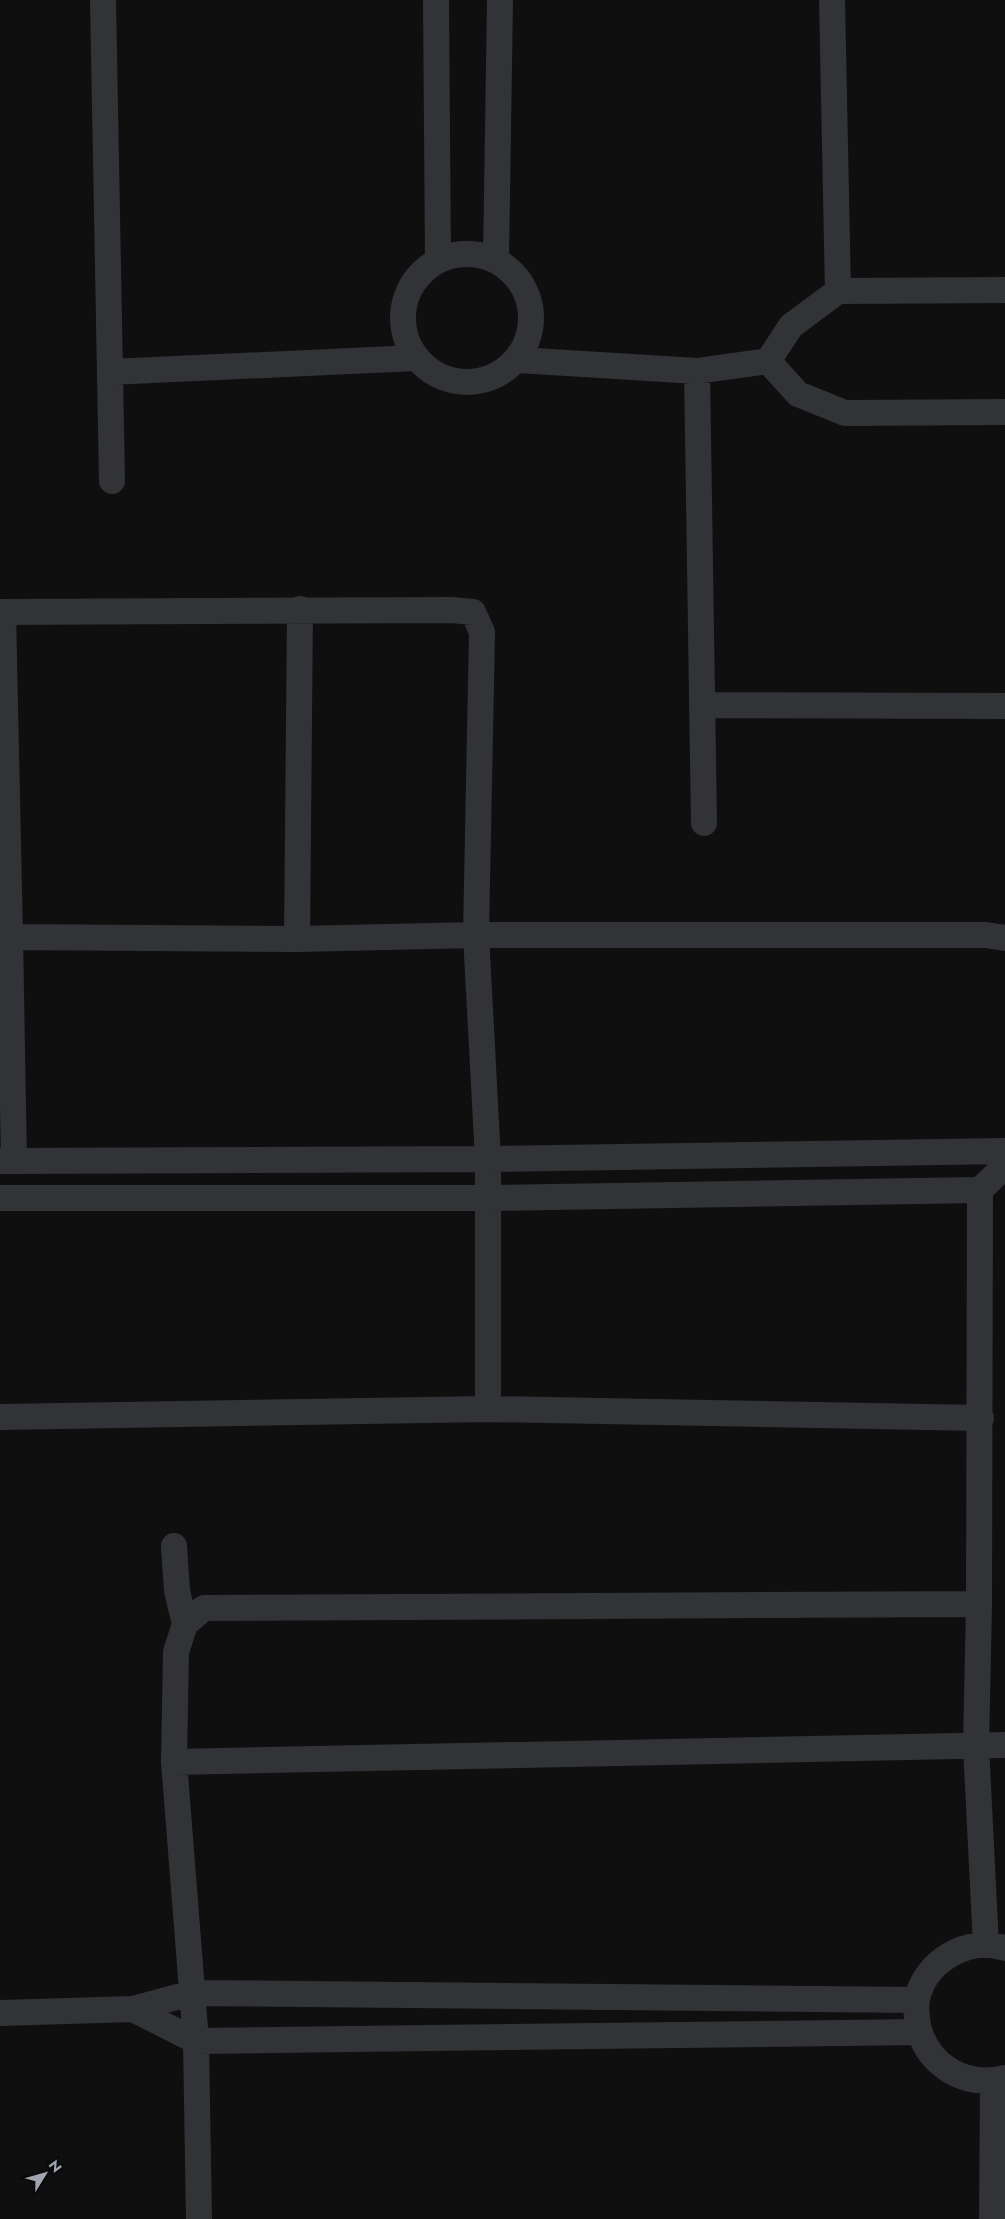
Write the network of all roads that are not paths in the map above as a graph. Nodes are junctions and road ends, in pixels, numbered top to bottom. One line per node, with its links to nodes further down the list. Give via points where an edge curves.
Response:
1 (103, 0): 13 (street)
2 (436, 0): 5 (street)
3 (500, 0): 6 (street)
4 (832, 0): 8 (street)
5 (438, 258): 6 (street, via 468,252); 9 (street, via 410,285 401,322)
6 (496, 260): 10 (street, via 524,287 532,324)
7 (1005, 290): 8 (street)
8 (838, 291): 11 (street, via 792,326)
9 (415, 358): 10 (street, via 447,380 476,381 485,381); 13 (street)
10 (518, 360): 12 (street)
11 (768, 361): 12 (street); 14 (street, via 798,394 845,413)
12 (697, 371): 18 (street)
13 (110, 372): 15 (street)
14 (1005, 412)
15 (112, 481)
16 (300, 609): 17 (street); 21 (street, via 473,612 482,632); 24 (street)
17 (1, 612): 22 (street)
18 (702, 705): 19 (street); 20 (street)
19 (1005, 706)
20 (704, 823)
21 (476, 935): 23 (street, via 986,935); 24 (street); 26 (street)
22 (10, 937): 24 (street); 27 (street)
23 (1005, 938)
24 (297, 939)
25 (1005, 1151): 26 (street)
26 (488, 1159): 27 (street); 31 (street)
27 (7, 1161)
28 (1005, 1166): 29 (street)
29 (980, 1190): 31 (street); 34 (street)
30 (0, 1198): 31 (street)
31 (488, 1198): 32 (street)
32 (488, 1409): 33 (street); 34 (street)
33 (0, 1417)
34 (981, 1418): 36 (street)
35 (174, 1546): 37 (street, via 177,1591)
36 (979, 1604): 37 (street, via 204,1608); 39 (street)
37 (185, 1624): 40 (street, via 176,1652)
38 (1005, 1745): 39 (street)
39 (976, 1746): 40 (street); 41 (street)
40 (174, 1762): 42 (street)
41 (995, 1946): 43 (street, via 960,1950 939,1963)
42 (192, 1994): 43 (street); 44 (street); 47 (street)
43 (916, 2000): 46 (street)
44 (133, 2009): 45 (street); 47 (street)
45 (0, 2013)
46 (920, 2032): 47 (street); 48 (street, via 931,2055 957,2076 974,2081)
47 (196, 2041): 49 (street)
48 (999, 2080): 50 (street)
49 (199, 2219)
50 (992, 2219)

